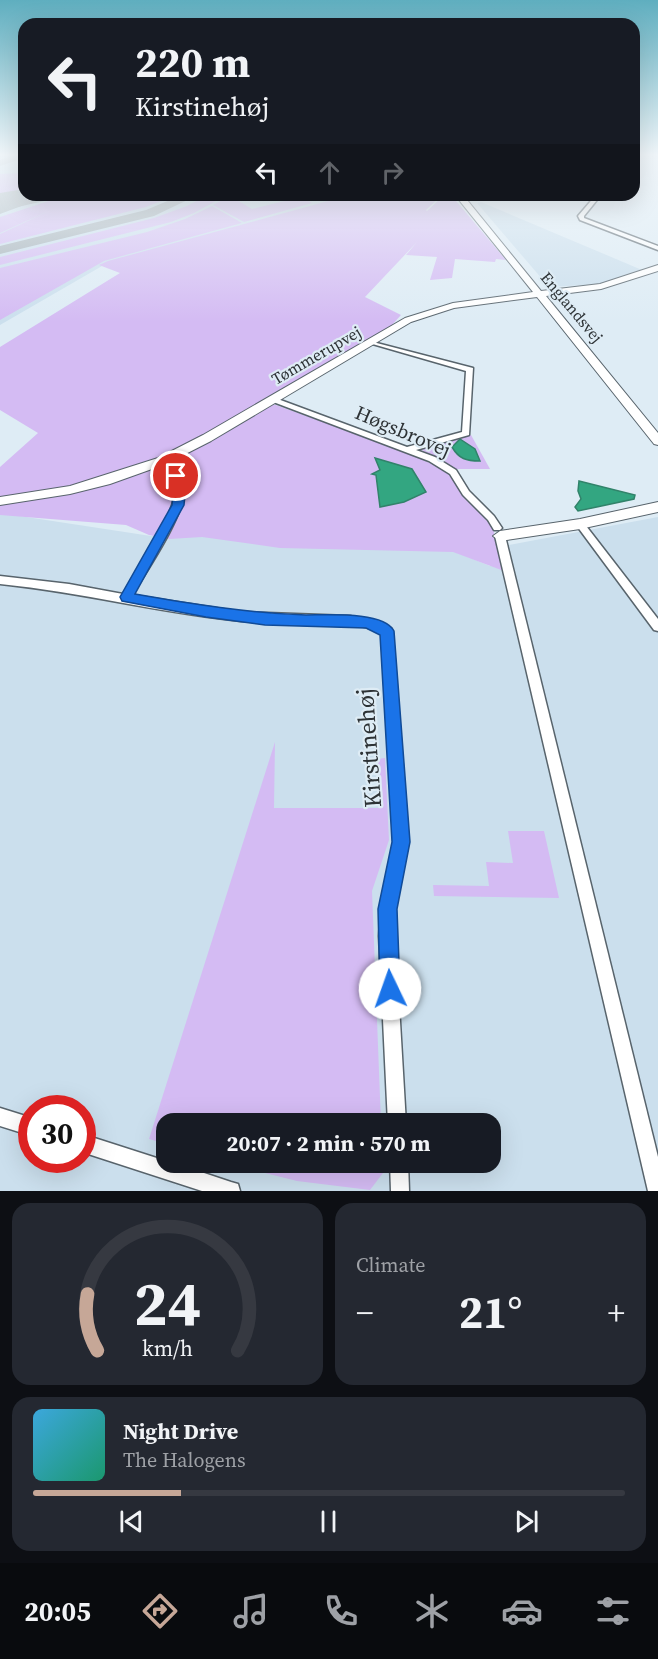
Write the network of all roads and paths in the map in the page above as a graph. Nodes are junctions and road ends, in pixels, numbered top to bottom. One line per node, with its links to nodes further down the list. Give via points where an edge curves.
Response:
1 (472, 211): 6 (main road, Englandsvej)
2 (478, 211): 6 (main road, Englandsvej)
3 (586, 211): 4 (street, via 580,218)
4 (658, 248)
5 (656, 270): 6 (main road, Tømmerupvej, via 605,285)
6 (542, 292): 7 (main road, Tømmerupvej, via 430,311); 9 (main road, Englandsvej); 10 (main road, Englandsvej)
7 (371, 342): 8 (main road, Tømmerupvej); 11 (street, via 470,370 466,433)
8 (272, 400): 11 (street, Høgsbrovej); 12 (main road, Tømmerupvej)
9 (658, 429)
10 (658, 441)
11 (409, 449): 16 (street, Høgsbrovej, via 453,472)
12 (162, 460): 13 (main road, Tømmerupvej, via 70,490); 18 (street, via 180,485 178,505)
13 (0, 501)
14 (658, 507): 15 (main road)
15 (580, 524): 16 (main road); 19 (street)
16 (499, 532): 27 (street)
17 (0, 580): 18 (street, Kirstinehøj)
18 (126, 597): 20 (street, Kirstinehøj, via 265,619 368,622 387,631 401,842 387,936)
19 (658, 627)
20 (396, 1113)
21 (0, 1117): 22 (street)
22 (18, 1123)
23 (96, 1148): 25 (street)
24 (399, 1173): 26 (street)
25 (231, 1191)
26 (400, 1191)
27 (657, 1191)

